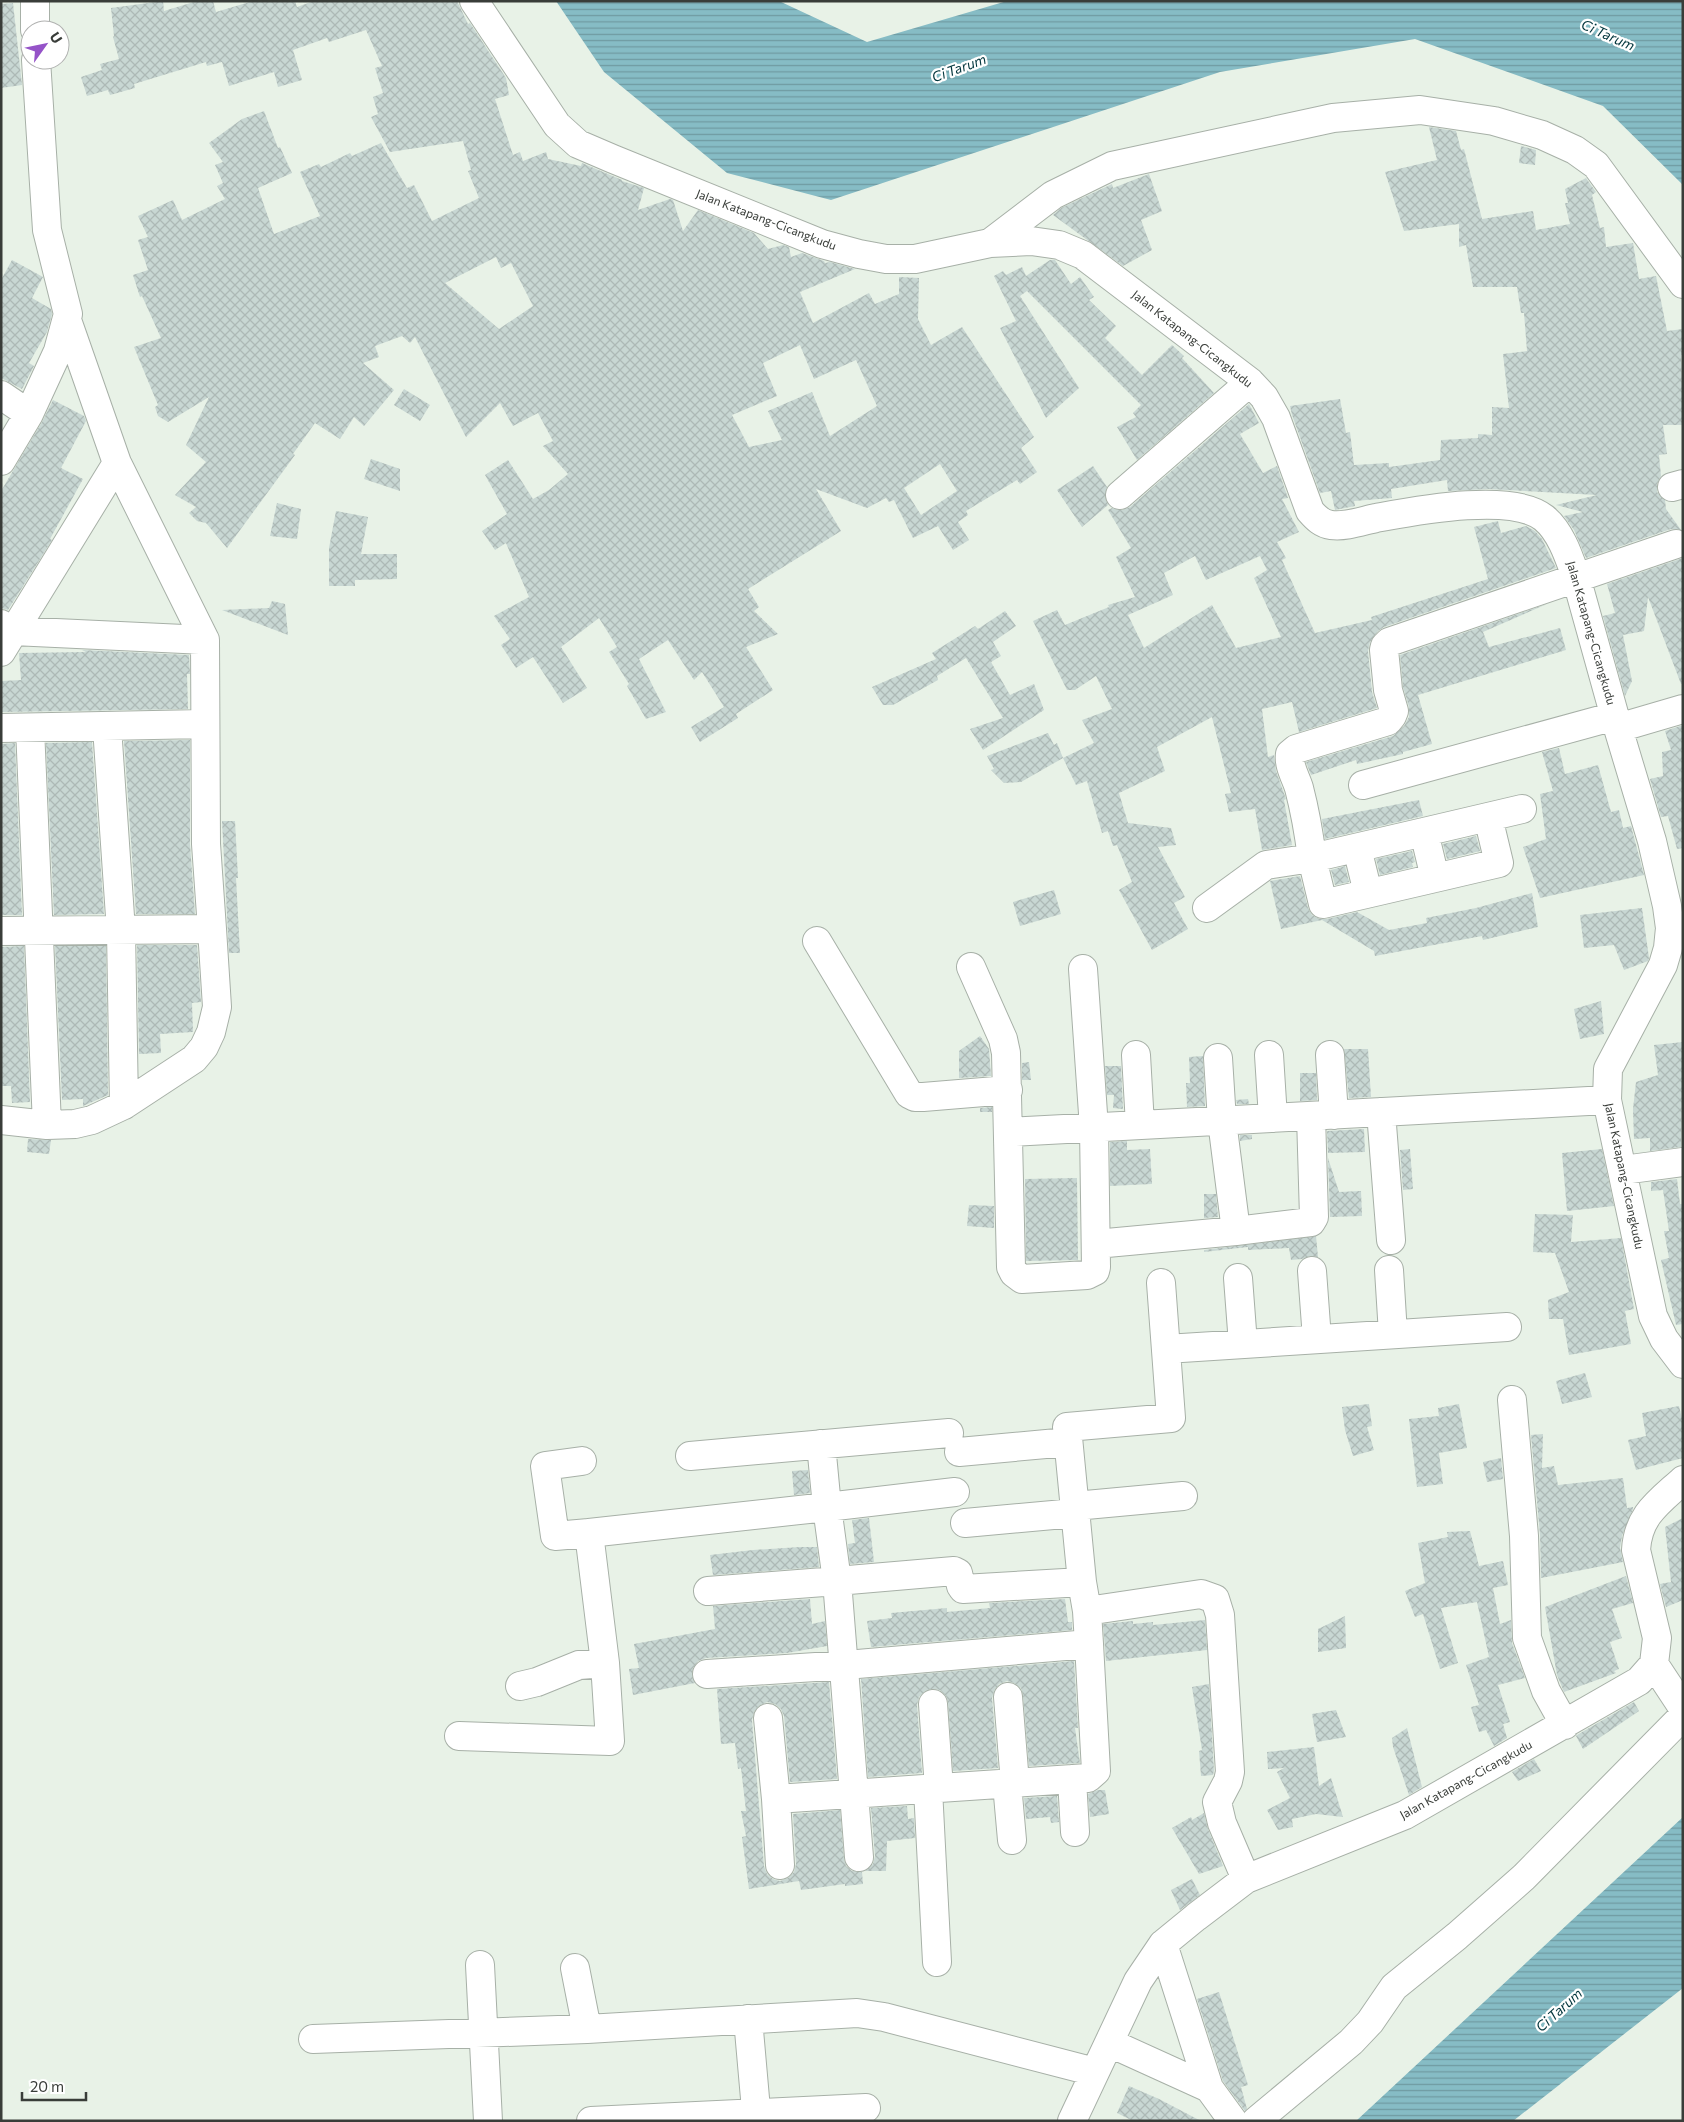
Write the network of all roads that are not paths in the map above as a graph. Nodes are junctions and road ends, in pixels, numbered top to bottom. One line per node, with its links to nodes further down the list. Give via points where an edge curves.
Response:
1 (34, 1): 3 (street)
2 (474, 1): 5 (street, Jalan Katapang-Cicangkudu, via 557,125 578,144 822,244 859,254 915,260)
3 (35, 20)
4 (37, 70): 7 (street, via 47,230 67,308)
5 (990, 243): 6 (street, via 1053,195 1112,166 1333,118 1420,110 1494,121 1542,135 1575,150 1596,165); 8 (street, Jalan Katapang-Cicangkudu, via 1031,241 1059,245 1083,255)
6 (1683, 284)
7 (67, 320): 10 (street, via 58,352); 12 (street)
8 (1250, 382): 13 (street); 15 (street, Jalan Katapang-Cicangkudu, via 1264,397 1276,418 1310,511 1316,518 1337,525 1427,509 1513,506 1544,518 1568,553)
9 (1, 395): 10 (street)
10 (30, 414): 11 (street)
11 (1, 461)
12 (117, 464): 16 (street); 17 (street)
13 (1120, 495)
14 (1676, 544): 15 (street)
15 (1576, 577): 19 (street, Jalan Katapang-Cicangkudu); 29 (street, via 1385,646 1388,690 1394,710 1388,721 1296,749 1290,754)
16 (5, 635): 17 (street)
17 (205, 640): 20 (street)
18 (1683, 709): 19 (street)
19 (1616, 722): 24 (street); 45 (street, Jalan Katapang-Cicangkudu, via 1652,842 1670,928 1663,965 1608,1069)
20 (204, 724): 21 (street); 33 (street, via 206,844)
21 (107, 726): 23 (street); 36 (street)
22 (1, 728): 23 (street)
23 (30, 728): 34 (street)
24 (1363, 786)
25 (1522, 809): 26 (street)
26 (1488, 817): 27 (street); 30 (street, via 1499,863)
27 (1424, 832): 28 (street); 30 (street)
28 (1357, 848): 29 (street); 31 (street)
29 (1312, 858): 31 (street, via 1323,904); 32 (street, via 1266,865)
30 (1435, 878): 31 (street)
31 (1368, 893)
32 (1207, 908)
33 (212, 929): 36 (street); 46 (street, via 217,1007 204,1047 187,1064)
34 (40, 930): 35 (street); 36 (street); 52 (street)
35 (1, 931)
36 (121, 931): 46 (street)
37 (817, 941): 44 (street, via 909,1094 923,1098)
38 (971, 967): 44 (street, via 1005,1046)
39 (1083, 969): 54 (street)
40 (1136, 1055): 53 (street)
41 (1270, 1055): 49 (street)
42 (1330, 1055): 48 (street)
43 (1218, 1058): 51 (street)
44 (1008, 1090): 55 (street)
45 (1607, 1100): 47 (street); 57 (street, Jalan Katapang-Cicangkudu)
46 (124, 1105): 52 (street, via 92,1120)
47 (1381, 1112): 48 (street); 59 (street)
48 (1322, 1115): 49 (street); 58 (street, via 1313,1220)
49 (1273, 1118): 51 (street)
50 (1, 1120): 52 (street)
51 (1222, 1121): 53 (street); 58 (street)
52 (47, 1125)
53 (1140, 1125): 54 (street)
54 (1094, 1128): 55 (street); 60 (street)
55 (1009, 1132): 60 (street, via 1011,1267 1014,1273 1022,1279 1091,1274 1096,1267)
56 (1683, 1162): 57 (street)
57 (1623, 1170): 70 (street, Jalan Katapang-Cicangkudu, via 1653,1316 1664,1339)
58 (1236, 1231): 60 (street)
59 (1391, 1240)
60 (1096, 1244)
61 (1389, 1270): 66 (street)
62 (1312, 1271): 67 (street)
63 (1238, 1278): 68 (street)
64 (1161, 1283): 69 (street)
65 (1507, 1327): 66 (street)
66 (1393, 1334): 67 (street)
67 (1317, 1339): 68 (street)
68 (1243, 1344): 69 (street)
69 (1166, 1349): 72 (street, via 1171,1418 1067,1427)
70 (1683, 1364)
71 (1512, 1400): 98 (street, via 1524,1536 1527,1638 1546,1691)
72 (1068, 1442): 73 (street); 80 (street)
73 (820, 1444): 74 (street); 79 (street)
74 (690, 1456)
75 (582, 1461): 82 (street, via 545,1466 555,1536)
76 (1683, 1480): 89 (street, via 1642,1520 1636,1539 1658,1638)
77 (955, 1492): 79 (street)
78 (1183, 1496): 80 (street)
79 (827, 1507): 82 (street); 83 (street)
80 (1075, 1509): 81 (street); 84 (street)
81 (965, 1523)
82 (589, 1533): 88 (street)
83 (838, 1581): 84 (street, via 954,1571 958,1573 963,1589); 85 (street); 90 (street)
84 (1082, 1582): 86 (street)
85 (708, 1590)
86 (1087, 1611): 87 (street); 109 (street, via 1201,1594 1215,1599 1220,1616 1230,1772 1217,1802)
87 (1089, 1644): 90 (street); 100 (street, via 1096,1772 1088,1778)
88 (605, 1663): 92 (street, via 579,1666); 99 (street, via 610,1741)
89 (1654, 1664): 95 (street); 98 (street, Jalan Katapang-Cicangkudu, via 1639,1681)
90 (846, 1666): 91 (street); 103 (street)
91 (707, 1674)
92 (520, 1686)
93 (1008, 1697): 101 (street)
94 (933, 1704): 102 (street)
95 (1683, 1708)
96 (1683, 1716): 127 (street, via 1524,1877 1394,1986 1370,2022 1351,2042)
97 (768, 1718): 104 (street)
98 (1565, 1725): 109 (street, Jalan Katapang-Cicangkudu, via 1405,1815)
99 (459, 1736)
100 (1072, 1779): 101 (street); 105 (street)
101 (1011, 1783): 102 (street); 106 (street)
102 (934, 1788): 103 (street); 111 (street)
103 (855, 1794): 104 (street); 107 (street)
104 (776, 1799): 108 (street)
105 (1075, 1832)
106 (1012, 1840)
107 (860, 1857)
108 (780, 1865)
109 (1246, 1879): 110 (street, Jalan Katapang-Cicangkudu)
110 (1163, 1944): 118 (street, Jalan Katapang-Cicangkudu, via 1138,1981); 120 (street)
111 (937, 1962)
112 (480, 1965): 116 (street)
113 (575, 1968): 115 (street)
114 (748, 2019): 115 (street); 119 (street, via 857,2013 875,2015); 122 (street)
115 (588, 2030): 116 (street)
116 (483, 2033): 117 (street); 123 (street)
117 (313, 2038)
118 (1110, 2043): 119 (street, Jalan Katapang-Cicangkudu); 120 (street)
119 (1096, 2072): 125 (street, Jalan Katapang-Cicangkudu)
120 (1209, 2088): 126 (street)
121 (866, 2108): 122 (street)
122 (756, 2117): 124 (street)
123 (488, 2121)
124 (591, 2121)
125 (1072, 2121)
126 (1233, 2121)
127 (1256, 2121)

